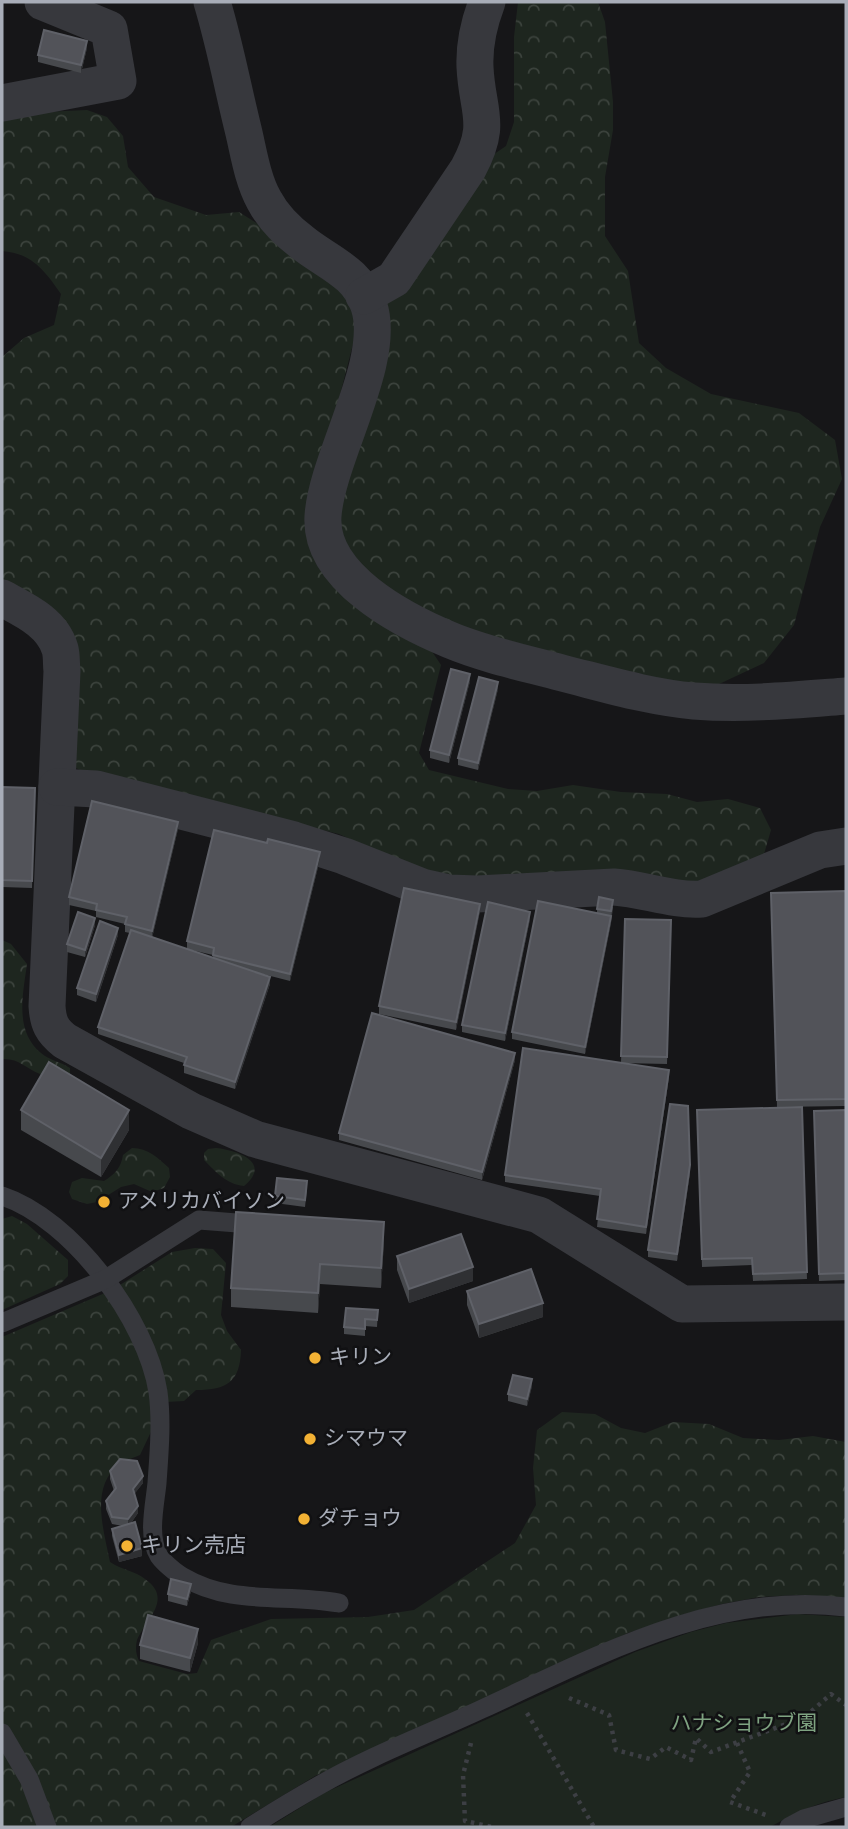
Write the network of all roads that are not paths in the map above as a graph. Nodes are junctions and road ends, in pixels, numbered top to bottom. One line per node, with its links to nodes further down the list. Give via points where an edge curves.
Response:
1 (43, 2): 4 (street, via 109,30 118,81)
2 (212, 2): 5 (street, via 263,199 278,221 355,281)
3 (487, 2): 5 (street, via 475,49 483,129 478,150 394,279)
4 (2, 103)
5 (363, 296): 7 (street, via 373,332 369,361 323,517 335,562 352,580 404,617 450,640 615,687 732,703)
6 (2, 598): 8 (street, via 48,627 60,648)
7 (846, 696)
8 (57, 787): 9 (street, via 96,789 294,840 449,893 614,887 702,899 820,850); 13 (street, via 47,1020 65,1041 191,1111 255,1139 539,1214 682,1304)
9 (846, 846)
10 (2, 1196): 12 (lane, via 35,1211)
11 (287, 1226): 12 (lane, via 199,1220)
12 (106, 1279): 14 (lane); 15 (lane, via 148,1355 158,1392 152,1530 159,1556 182,1576 245,1598)
13 (846, 1302)
14 (2, 1323)
15 (339, 1603)
16 (846, 1607): 20 (lane, via 760,1607 724,1613 632,1642 319,1785)
17 (2, 1733): 19 (lane, via 29,1779)
18 (846, 1807): 21 (lane)
19 (47, 1827)
20 (250, 1827)
21 (789, 1827)

